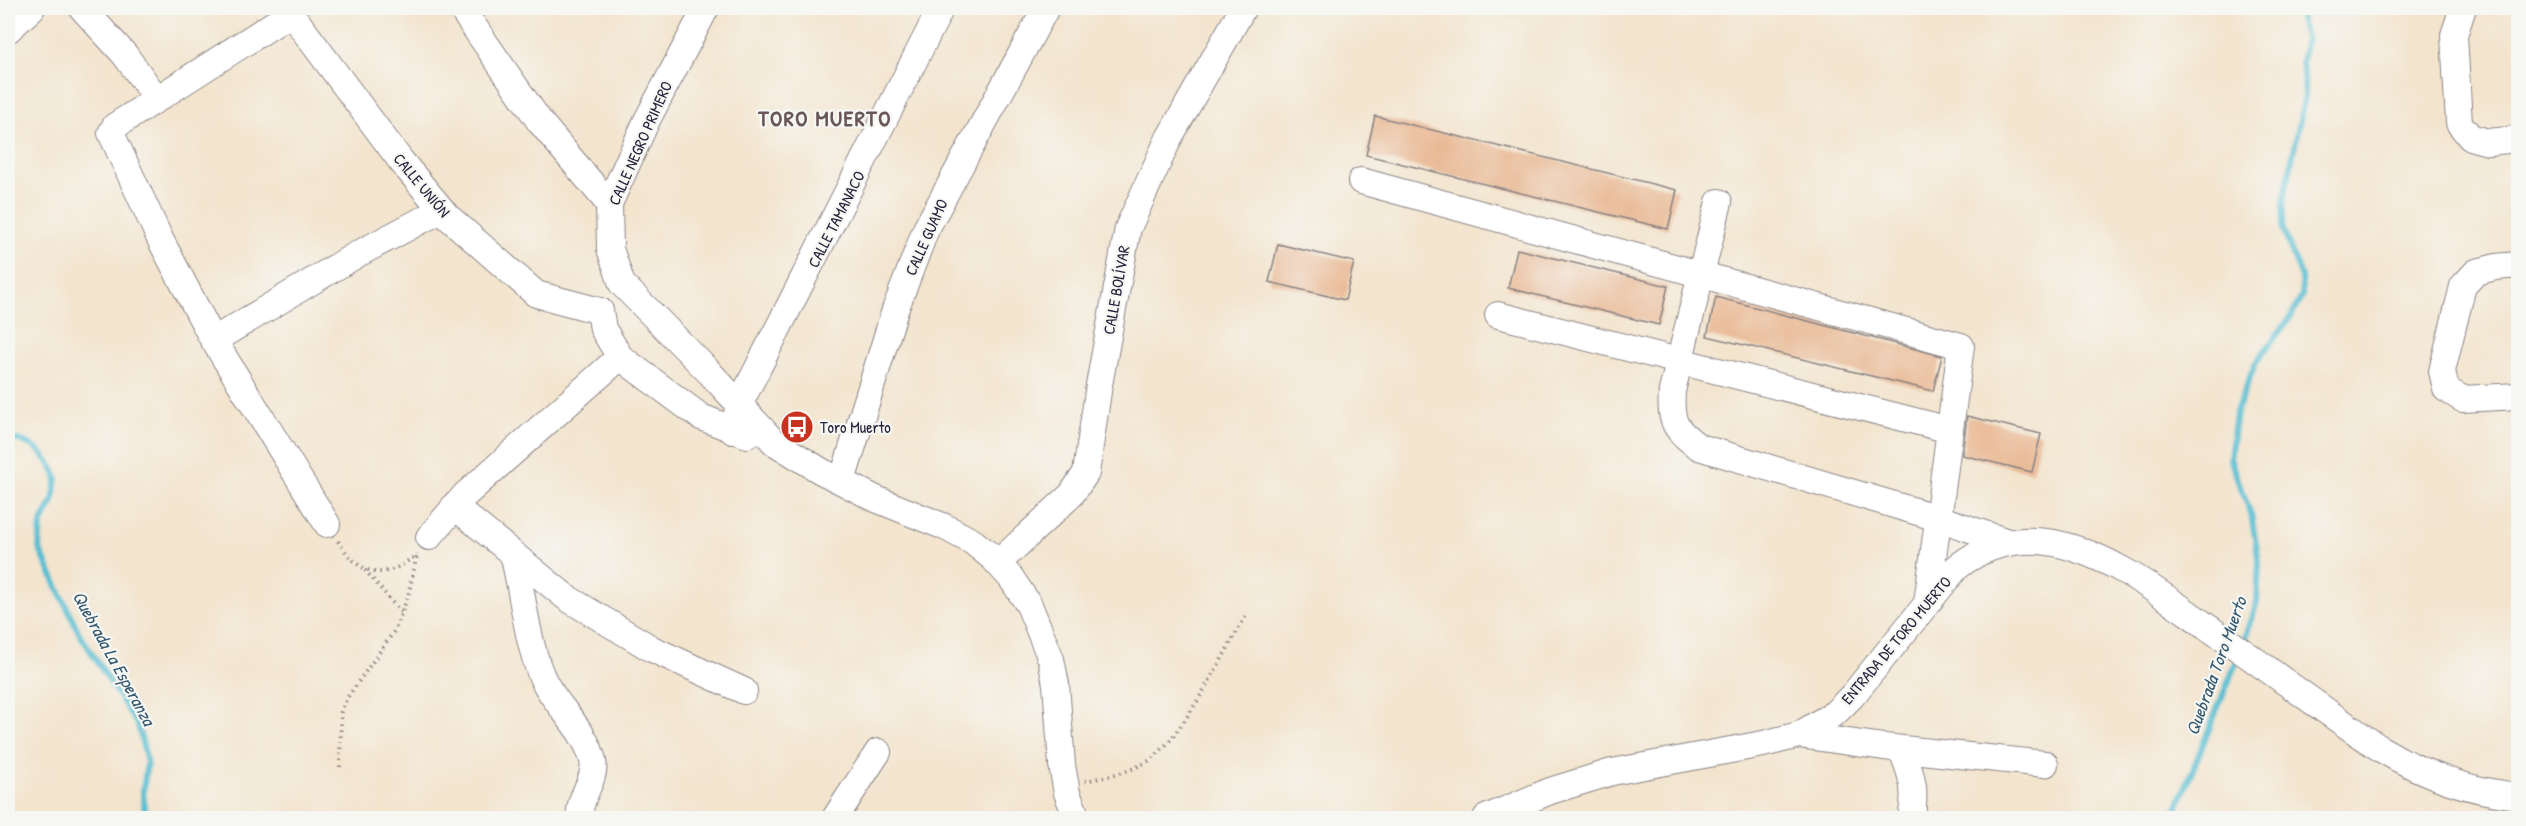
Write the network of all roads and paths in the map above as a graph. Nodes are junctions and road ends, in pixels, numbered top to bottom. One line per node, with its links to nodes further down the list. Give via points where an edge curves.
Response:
1 (32, 8): 10 (street)
2 (82, 8): 11 (street)
3 (461, 8): 15 (street, via 540,122)
4 (706, 8): 15 (street, CALLE NEGRO PRIMERO, via 647,120)
5 (941, 8): 26 (street, CALLE TAMANACO)
6 (1046, 8): 30 (street, CALLE GUAMO, via 927,229 895,310)
7 (1243, 8): 37 (street, CALLE BOLÍVAR, via 1169,138 1133,211 1086,473 1071,495)
8 (2463, 8): 12 (street, via 2454,35 2459,123 2470,137 2488,142)
9 (289, 10): 11 (street); 16 (street, CALLE UNIÓN)
10 (8, 30)
11 (158, 99): 22 (street, via 115,126 111,133 160,239)
12 (2518, 140)
13 (1361, 181): 18 (street)
14 (1719, 202): 18 (street)
15 (609, 204): 19 (street, CALLE NEGRO PRIMERO, via 609,249)
16 (441, 210): 20 (street, CALLE UNIÓN, via 536,294); 22 (street, via 356,255)
17 (2507, 266): 25 (street, via 2476,272 2463,286 2442,371 2446,389 2462,399)
18 (1700, 275): 24 (street); 27 (street, via 1961,346)
19 (622, 284): 20 (street); 26 (street)
20 (600, 311): 23 (street, via 603,329)
21 (1498, 315): 24 (street)
22 (214, 340): 33 (street)
23 (620, 357): 28 (street, via 701,417); 31 (street)
24 (1679, 360): 27 (street); 32 (street, via 1671,414 1679,433 1699,447)
25 (2518, 396)
26 (739, 405): 28 (street, CALLE TAMANACO); 29 (street)
27 (1950, 430): 32 (street)
28 (733, 431): 29 (street)
29 (774, 442): 30 (street)
30 (842, 481): 37 (street, via 973,542)
31 (454, 506): 35 (street); 36 (street)
32 (1938, 519): 34 (street); 39 (street)
33 (327, 524): 38 (path, via 342,547)
34 (2008, 542): 39 (street, ENTRADA DE TORO MUERTO, via 1967,559); 49 (street, ENTRADA DE TORO MUERTO, via 2051,543 2084,552 2128,574 2413,768 2471,788)
35 (423, 545): 38 (path, via 395,571 384,573); 41 (path)
36 (514, 558): 42 (street, via 567,598 634,640); 50 (street, via 542,675 592,758 594,766 580,802)
37 (998, 563): 48 (street, via 1029,605 1051,659)
38 (363, 567): 41 (path)
39 (1927, 604): 43 (street, ENTRADA DE TORO MUERTO, via 1852,696 1834,713)
40 (1247, 614): 48 (path, via 1178,731 1162,749 1135,767)
41 (403, 615): 47 (path, via 341,712)
42 (744, 691)
43 (1799, 735): 44 (street); 53 (street, ENTRADA DE TORO MUERTO, via 1612,772 1550,791)
44 (1901, 749): 46 (street); 54 (street, via 1914,783)
45 (878, 752): 51 (street)
46 (2045, 764)
47 (340, 767)
48 (1065, 784): 52 (street)
49 (2518, 796)
50 (580, 819)
51 (835, 819)
52 (1077, 819)
53 (1486, 819)
54 (1911, 819)

